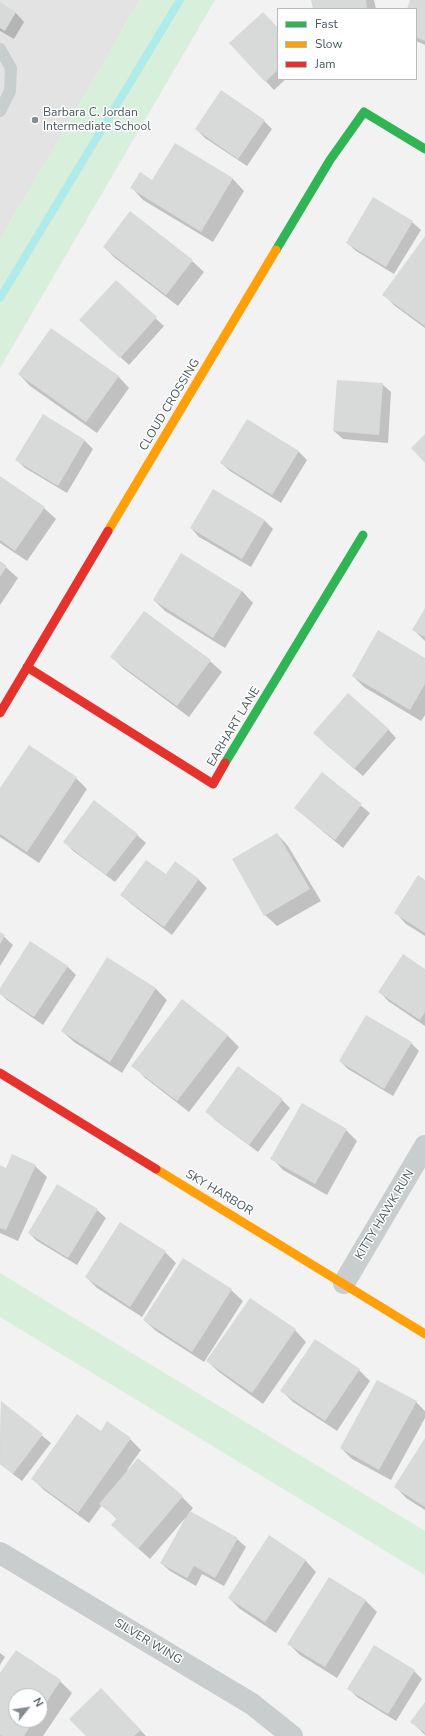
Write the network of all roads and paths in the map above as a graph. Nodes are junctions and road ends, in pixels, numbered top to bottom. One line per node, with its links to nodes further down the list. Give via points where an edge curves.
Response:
1 (0, 49): 2 (lane, via 11,68 10,91)
2 (0, 112)
3 (425, 149): 5 (street, CLOUD CROSSING, via 364,112 330,160)
4 (363, 535): 5 (street, EARHART LANE, via 213,784)
5 (27, 667): 6 (street, CLOUD CROSSING)
6 (0, 712)
7 (0, 1073): 9 (street, SKY HARBOR)
8 (425, 1146): 9 (street, KITTY HAWK RUN)
9 (344, 1283): 10 (street, SKY HARBOR)
10 (425, 1334)
11 (0, 1553): 12 (street, SILVER WING, via 252,1704)
12 (292, 1736)

